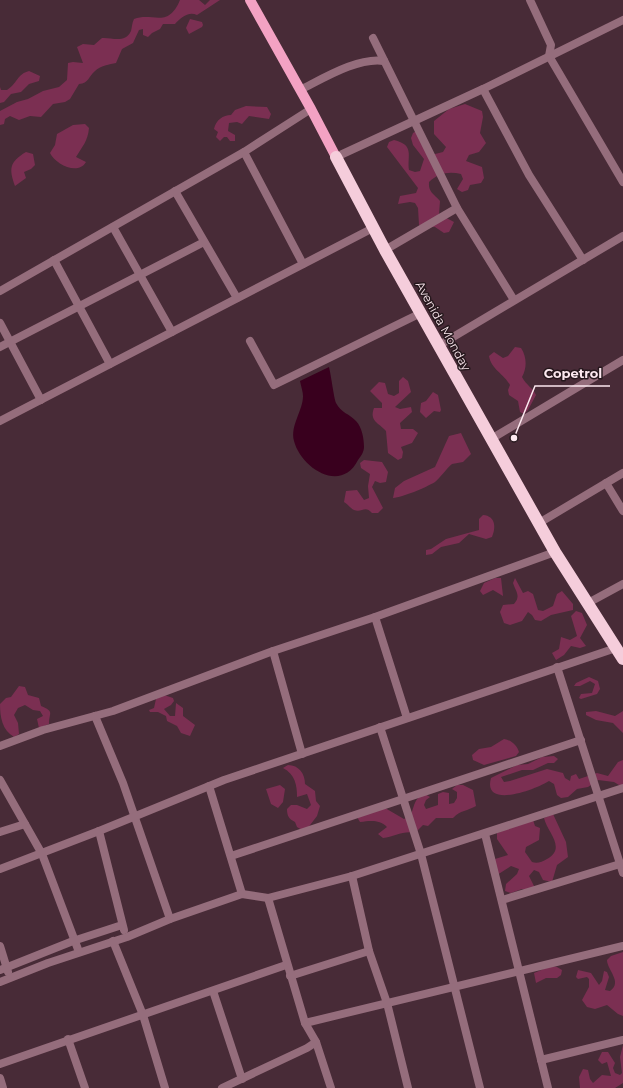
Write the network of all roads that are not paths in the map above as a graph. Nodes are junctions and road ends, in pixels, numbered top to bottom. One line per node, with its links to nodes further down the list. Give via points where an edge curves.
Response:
1 (250, 0): 9 (main road, Avenida Monday)
2 (530, 0): 6 (street, via 551,45)
3 (621, 21): 4 (street); 6 (street)
4 (623, 30)
5 (373, 38): 7 (street)
6 (549, 56): 8 (street); 14 (street)
7 (384, 60): 9 (street, via 372,59); 11 (street)
8 (484, 89): 11 (street); 23 (street, via 529,175)
9 (300, 90): 10 (main road, Avenida Monday)
10 (311, 109): 12 (street); 13 (main road, Avenida Monday)
11 (414, 122): 13 (street); 16 (street)
12 (244, 152): 15 (street); 24 (street)
13 (336, 157): 18 (highway, Avenida Monday)
14 (623, 182)
15 (175, 191): 17 (street); 20 (street)
16 (457, 208): 21 (street); 28 (street)
17 (113, 227): 22 (street); 25 (street)
18 (373, 228): 21 (highway, Avenida Monday); 24 (street)
19 (623, 236): 23 (street)
20 (204, 242): 25 (street); 27 (street)
21 (385, 250): 30 (highway, Avenida Monday)
22 (54, 260): 26 (street); 29 (street)
23 (583, 260): 28 (street)
24 (303, 264): 27 (street)
25 (140, 275): 29 (street); 32 (street)
26 (0, 291)
27 (237, 298): 32 (street)
28 (514, 300): 35 (street)
29 (78, 306): 34 (street); 38 (street)
30 (421, 313): 33 (street, via 274,385); 35 (highway, Avenida Monday)
31 (0, 324): 34 (street)
32 (172, 332): 38 (street)
33 (250, 341)
34 (10, 342): 36 (street); 39 (street)
35 (438, 346): 41 (highway, Avenida Monday)
36 (0, 347)
37 (622, 362): 41 (street)
38 (110, 364): 39 (street)
39 (41, 400): 40 (street)
40 (0, 421)
41 (491, 439): 45 (highway, Avenida Monday)
42 (623, 473): 43 (street)
43 (606, 483): 44 (street); 45 (street)
44 (623, 511)
45 (539, 523): 46 (highway, Avenida Monday)
46 (555, 552): 48 (highway, Avenida Monday); 49 (street)
47 (623, 584): 48 (street)
48 (588, 604): 50 (highway, Avenida Monday)
49 (375, 618): 51 (street); 55 (street)
50 (616, 648): 52 (highway, Avenida Monday); 53 (street)
51 (273, 651): 54 (street); 59 (street)
52 (623, 659)
53 (558, 667): 55 (street); 57 (street)
54 (95, 716): 58 (street, via 43,730); 65 (street)
55 (407, 718): 56 (street)
56 (380, 727): 59 (street); 64 (street)
57 (581, 740): 63 (street); 64 (street)
58 (0, 746)
59 (302, 754): 61 (street)
60 (0, 780): 66 (street)
61 (209, 786): 65 (street); 72 (street)
62 (623, 788): 63 (street)
63 (598, 796): 69 (street); 73 (street)
64 (405, 799): 71 (street); 72 (street)
65 (135, 816): 67 (street); 80 (street)
66 (24, 824): 68 (street); 70 (street)
67 (99, 831): 70 (street); 81 (street)
68 (0, 832)
69 (485, 834): 71 (street); 79 (street)
70 (42, 854): 74 (street); 83 (street)
71 (421, 854): 76 (street); 95 (street)
72 (231, 856): 77 (street)
73 (620, 864): 75 (street); 79 (street)
74 (0, 869)
75 (623, 873)
76 (352, 876): 78 (street); 87 (street)
77 (242, 894): 78 (street); 80 (street)
78 (268, 898): 89 (street)
79 (502, 900): 91 (street)
80 (170, 919): 82 (street)
81 (122, 926): 82 (street); 83 (street)
82 (127, 937): 84 (street)
83 (73, 941): 88 (street); 90 (street)
84 (113, 941): 88 (street); 98 (street)
85 (0, 946): 90 (street)
86 (623, 946): 91 (street)
87 (369, 951): 92 (street); 97 (street)
88 (79, 952): 93 (street)
89 (286, 965): 92 (street); 96 (street)
90 (3, 969): 93 (street)
91 (520, 972): 95 (street); 103 (street)
92 (290, 976): 99 (street)
93 (9, 978): 94 (street)
94 (0, 982)
95 (454, 988): 97 (street); 113 (street)
96 (213, 991): 98 (street); 106 (street)
97 (386, 1003): 99 (street); 112 (street)
98 (143, 1015): 100 (street); 109 (street)
99 (305, 1023): 102 (street)
100 (68, 1039): 104 (street); 108 (street)
101 (623, 1040): 103 (street)
102 (316, 1042): 106 (street); 111 (street)
103 (541, 1060): 114 (street)
104 (0, 1064)
105 (0, 1078): 107 (street)
106 (242, 1079): 110 (street)
107 (3, 1088)
108 (85, 1088)
109 (165, 1088)
110 (222, 1088)
111 (331, 1088)
112 (408, 1088)
113 (480, 1088)
114 (548, 1088)

